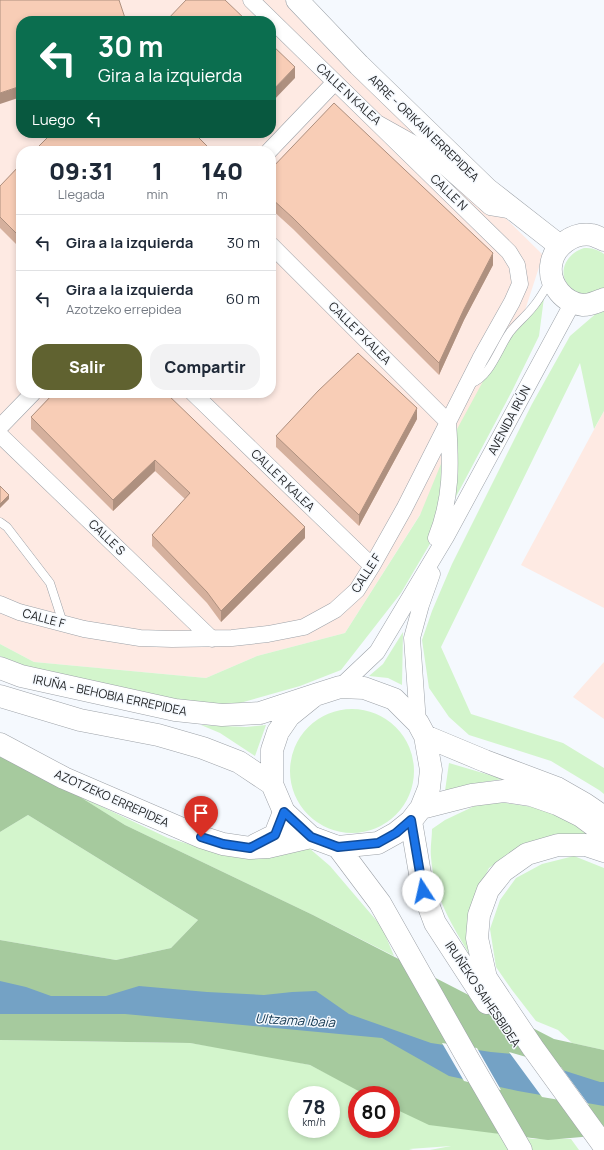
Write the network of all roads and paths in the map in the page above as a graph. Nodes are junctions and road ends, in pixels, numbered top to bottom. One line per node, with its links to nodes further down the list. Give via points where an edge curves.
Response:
1 (251, 0): 3 (street, CALLE N KALEA)
2 (297, 0): 8 (main road, ARRE - ORIKAIN ERREPIDEA, via 359,66 487,189)
3 (267, 16)
4 (276, 24): 5 (street, CALLE N KALEA)
5 (335, 82): 6 (street, CALLE N KALEA); 7 (street)
6 (377, 123): 8 (street, CALLE N KALEA, via 427,151 490,207); 12 (street, CALLE N, via 499,241)
7 (274, 146)
8 (515, 211): 10 (main road, ARRE - ORIKAIN ERREPIDEA)
9 (604, 240): 10 (main road, via 593,235 581,235 569,238)
10 (560, 246): 13 (main road, via 553,256 550,267)
11 (276, 250): 19 (street, CALLE P KALEA)
12 (517, 265): 16 (street, CALLE F, via 520,284)
13 (552, 278): 15 (main road, via 556,289 563,297); 16 (lane, via 534,307 511,332 490,367 476,382)
14 (604, 300): 15 (main road, via 584,305)
15 (573, 302): 23 (street, AVENIDA IRÚN)
16 (467, 384): 19 (street, CALLE F)
17 (28, 398): 20 (street)
18 (198, 398): 24 (street, CALLE R KALEA)
19 (448, 422): 24 (street, CALLE F); 25 (street, AVENIDA IRÚN, via 451,467 446,506 443,520)
20 (0, 427)
21 (0, 435): 28 (street, CALLE S)
22 (0, 522): 27 (lane, via 7,527 50,583)
23 (446, 537): 25 (street, AVENIDA IRÚN); 33 (street, AVENIDA IRÚN, via 412,638)
24 (372, 566): 28 (street, CALLE F, via 357,590 335,610 304,627 268,634)
25 (414, 591): 30 (street, AVENIDA IRÚN, via 377,652)
26 (0, 604): 27 (street, CALLE F, via 19,612)
27 (63, 623): 28 (street, CALLE F, via 140,638)
28 (212, 639)
29 (0, 668): 31 (main road, IRUÑA - BEHOBIA ERREPIDEA, via 21,676 175,710 222,715 260,713)
30 (340, 687): 31 (main road, IRUÑA - BEHOBIA ERREPIDEA); 33 (main road, via 364,688 394,699)
31 (316, 695): 35 (main road, via 289,716 278,732 272,750)
32 (0, 696): 35 (main road, via 80,720 158,735 204,748 240,762)
33 (422, 729): 37 (main road, via 432,770 429,788); 38 (main road, via 485,761 557,788)
34 (0, 744): 42 (main road, AZOTZEKO ERREPIDEA, via 64,778 201,837 223,844)
35 (272, 784): 36 (main road)
36 (284, 812): 40 (main road); 42 (main road, via 275,835)
37 (416, 814): 39 (main road, via 472,795 504,791 531,795 557,804 581,816); 41 (main road, via 396,833 378,843); 44 (main road, IRUÑEKO SAIHESBIDEA, via 423,891 435,923)
38 (604, 817)
39 (604, 833)
40 (311, 837): 41 (main road); 42 (main road, AZOTZEKO ERREPIDEA, via 268,847)
41 (338, 847): 46 (main road, via 380,903)
42 (250, 848)
43 (604, 851): 44 (main road, via 586,845 558,845 527,854 503,871 488,890 479,915 477,938)
44 (488, 993): 45 (main road, via 533,1048); 47 (main road, IRUÑEKO SAIHESBIDEA)
45 (604, 1146)
46 (521, 1150)
47 (594, 1150)

